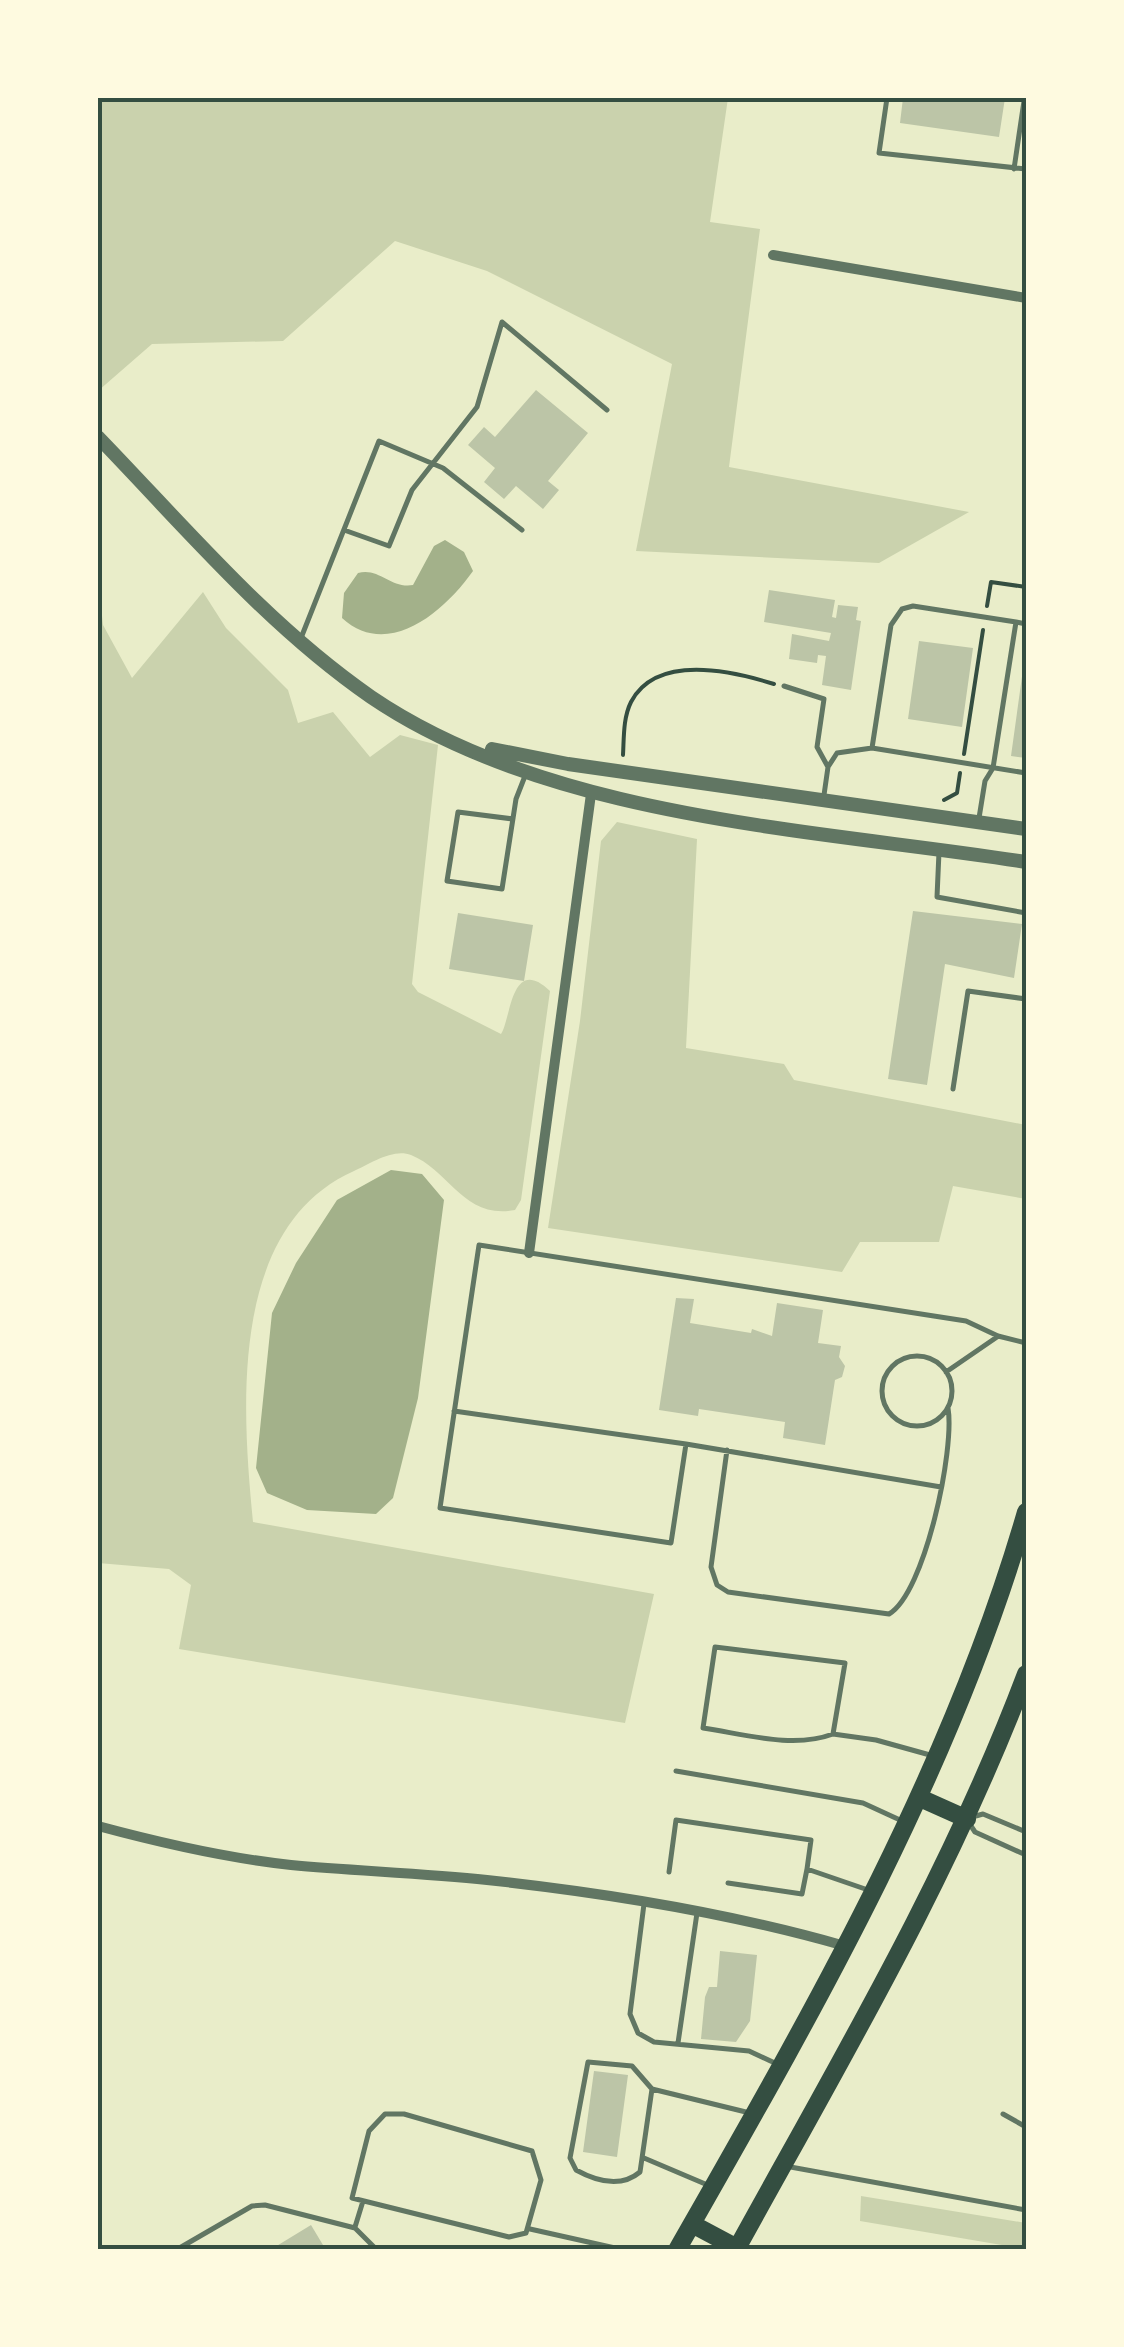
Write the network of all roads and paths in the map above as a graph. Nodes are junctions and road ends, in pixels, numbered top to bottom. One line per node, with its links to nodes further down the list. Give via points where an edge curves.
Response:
1 (887, 98): 3 (lane, via 879,152)
2 (1024, 101): 3 (lane)
3 (1014, 168): 4 (lane)
4 (1026, 169)
5 (773, 255): 6 (street)
6 (1026, 298)
7 (607, 410): 9 (lane, via 502,322 477,407)
8 (98, 436): 16 (street)
9 (433, 464): 10 (lane, via 412,490 389,546); 10 (lane, via 379,441); 11 (lane)
10 (344, 530): 16 (lane)
11 (522, 530)
12 (1026, 587): 13 (path, via 990,582)
13 (985, 618): 14 (lane); 19 (lane, via 913,606 895,616); 20 (path)
14 (1016, 622): 15 (lane); 22 (lane)
15 (1026, 624)
16 (300, 641): 18 (street, via 376,700)
17 (784, 686): 21 (lane, via 824,699 817,748); 24 (path, via 697,670 654,680 629,705)
18 (457, 742): 23 (street); 24 (street)
19 (872, 748): 20 (lane); 21 (lane, via 837,753)
20 (962, 763): 22 (lane); 28 (path, via 957,793)
21 (828, 767): 27 (lane)
22 (994, 768): 25 (lane); 30 (lane, via 984,781)
23 (527, 770): 26 (street); 29 (lane)
24 (622, 772): 27 (street)
25 (1026, 773)
26 (590, 794): 32 (street); 37 (street)
27 (823, 798): 30 (street)
28 (944, 800)
29 (512, 819): 29 (lane, via 458,812 447,882 502,890)
30 (978, 822): 31 (street)
31 (1026, 830)
32 (940, 848): 33 (street); 34 (lane, via 937,898)
33 (1026, 862)
34 (1026, 912)
35 (1026, 999): 36 (lane, via 968,991)
36 (953, 1089)
37 (529, 1253): 38 (lane, via 966,1321); 42 (lane, via 479,1245)
38 (998, 1336): 39 (lane); 40 (lane)
39 (1026, 1342)
40 (946, 1372): 41 (lane, via 952,1386); 41 (lane, via 926,1357 906,1357 890,1368 881,1394 888,1412 912,1426 933,1423)
41 (948, 1408): 45 (lane)
42 (454, 1411): 43 (lane); 43 (lane, via 440,1508 671,1543)
43 (686, 1444): 44 (lane)
44 (727, 1450): 45 (lane); 45 (lane, via 711,1567 712,1578 728,1592 889,1614 907,1596)
45 (941, 1487)
46 (1026, 1512): 49 (main road)
47 (1026, 1676): 52 (main road)
48 (834, 1734): 48 (lane, via 802,1740 703,1728 715,1647 845,1663); 49 (lane)
49 (938, 1757): 51 (main road)
50 (676, 1771): 53 (lane, via 863,1803)
51 (920, 1798): 52 (main road); 53 (main road)
52 (966, 1818): 55 (lane, via 983,1814); 56 (lane, via 975,1832); 71 (main road, via 899,1956)
53 (907, 1824): 60 (main road)
54 (98, 1826): 61 (street, via 288,1864 493,1880)
55 (1026, 1832)
56 (1026, 1855)
57 (807, 1869): 58 (lane, via 811,1840 676,1820); 59 (lane, via 802,1894); 60 (lane)
58 (669, 1872)
59 (728, 1883)
60 (874, 1892): 63 (main road)
61 (644, 1904): 62 (street); 64 (lane, via 631,2021 644,2038)
62 (697, 1913): 63 (street); 64 (lane)
63 (845, 1946): 65 (main road)
64 (678, 2044): 65 (lane, via 749,2051)
65 (780, 2065): 67 (main road)
66 (652, 2089): 67 (lane); 70 (lane); 70 (lane, via 632,2066 588,2062 570,2158 581,2173 617,2182 637,2175)
67 (753, 2114): 72 (main road)
68 (1003, 2114): 69 (lane)
69 (1026, 2127)
70 (644, 2158): 72 (lane)
71 (782, 2166): 74 (lane); 79 (main road)
72 (712, 2188): 75 (main road)
73 (362, 2201): 76 (lane); 77 (lane, via 508,2237); 77 (lane, via 352,2198 373,2123 385,2114 404,2114 532,2151 541,2180)
74 (1026, 2210)
75 (692, 2224): 79 (main road); 84 (main road)
76 (355, 2228): 80 (lane, via 258,2205); 81 (lane)
77 (530, 2228): 78 (lane)
78 (575, 2239): 82 (lane); 83 (lane)
79 (736, 2248)
80 (176, 2250)
81 (376, 2250)
82 (572, 2250)
83 (624, 2250)
84 (677, 2250)

